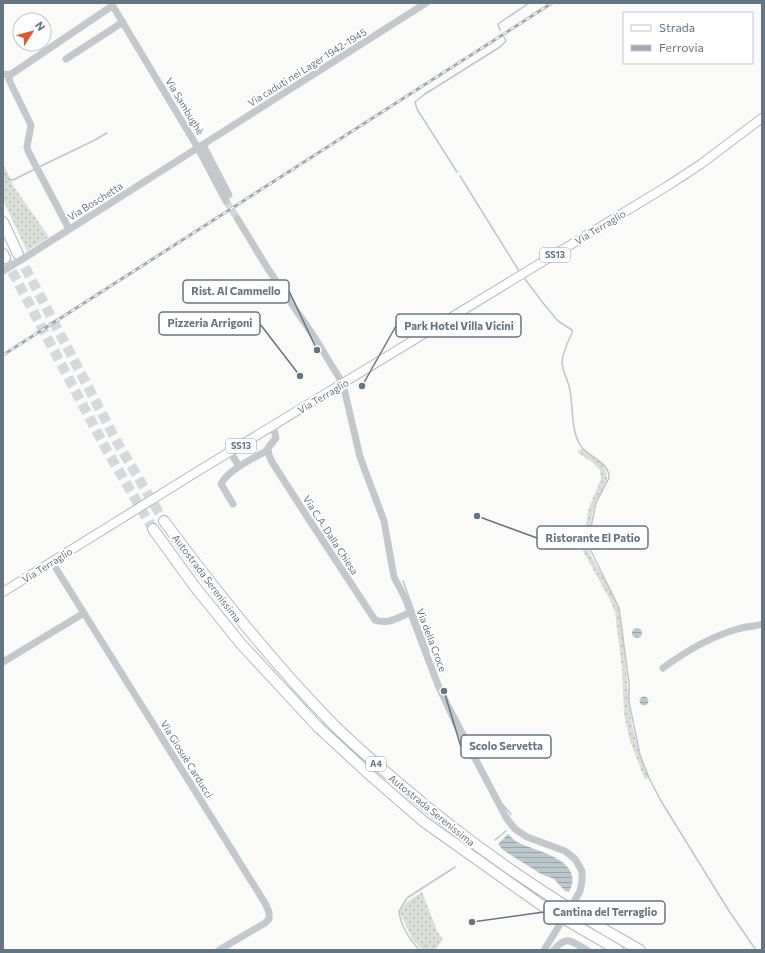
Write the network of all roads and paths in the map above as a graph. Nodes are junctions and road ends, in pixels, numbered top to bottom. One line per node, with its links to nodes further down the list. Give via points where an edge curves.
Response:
1 (426, 3): 7 (street, Via caduti nei Lager 1942-1945)
2 (112, 4): 3 (street, Via Sambughè); 5 (street, Via Sambughè)
3 (123, 22): 4 (street); 7 (street, Via Sambughè)
4 (66, 59)
5 (6, 74): 11 (street, via 31,125 28,151)
6 (762, 118): 14 (main road, Via Terraglio / SS13, via 685,175)
7 (201, 146): 8 (street, Via Sambughè); 11 (street, Via Boschetta)
8 (228, 198)
9 (237, 218): 14 (street)
10 (3, 222): 12 (highway)
11 (69, 229): 13 (street, Via Boschetta, bridge)
12 (18, 254)
13 (3, 271)
14 (343, 384): 15 (main road, Via Terraglio / SS13); 24 (street, Via della Croce, via 360,457 384,521 394,577)
15 (273, 426): 16 (street, via 276,436); 17 (main road, Via Terraglio / SS13)
16 (268, 450): 18 (street); 24 (street, Via C.A. Dalla Chiesa, via 283,480 375,620 388,622)
17 (230, 452): 18 (street); 22 (main road, Via Terraglio / SS13)
18 (239, 466): 19 (street, via 224,477 221,484)
19 (233, 504)
20 (164, 521): 36 (highway, Autostrada Serenissima / A4, via 254,638 328,719 380,767 489,856)
21 (153, 529): 35 (highway, Autostrada Serenissima / A4, via 242,645 318,727 370,776 423,821 544,907)
22 (52, 562): 23 (main road, Via Terraglio / SS13); 25 (street, Via Giosuè Carducci)
23 (3, 592)
24 (411, 612): 29 (street, Via della Croce, via 438,685 506,819 527,837 565,851 582,871 580,891)
25 (84, 613): 27 (street); 31 (street, Via Giosuè Carducci, via 269,912 269,918 265,923)
26 (762, 624): 28 (street, via 738,628 712,639 690,649)
27 (3, 662)
28 (663, 668)
29 (575, 900)
30 (560, 926): 32 (street)
31 (219, 950)
32 (544, 950)
33 (554, 950): 34 (street, via 562,941 570,940)
34 (587, 950)
35 (618, 950)
36 (640, 950)

